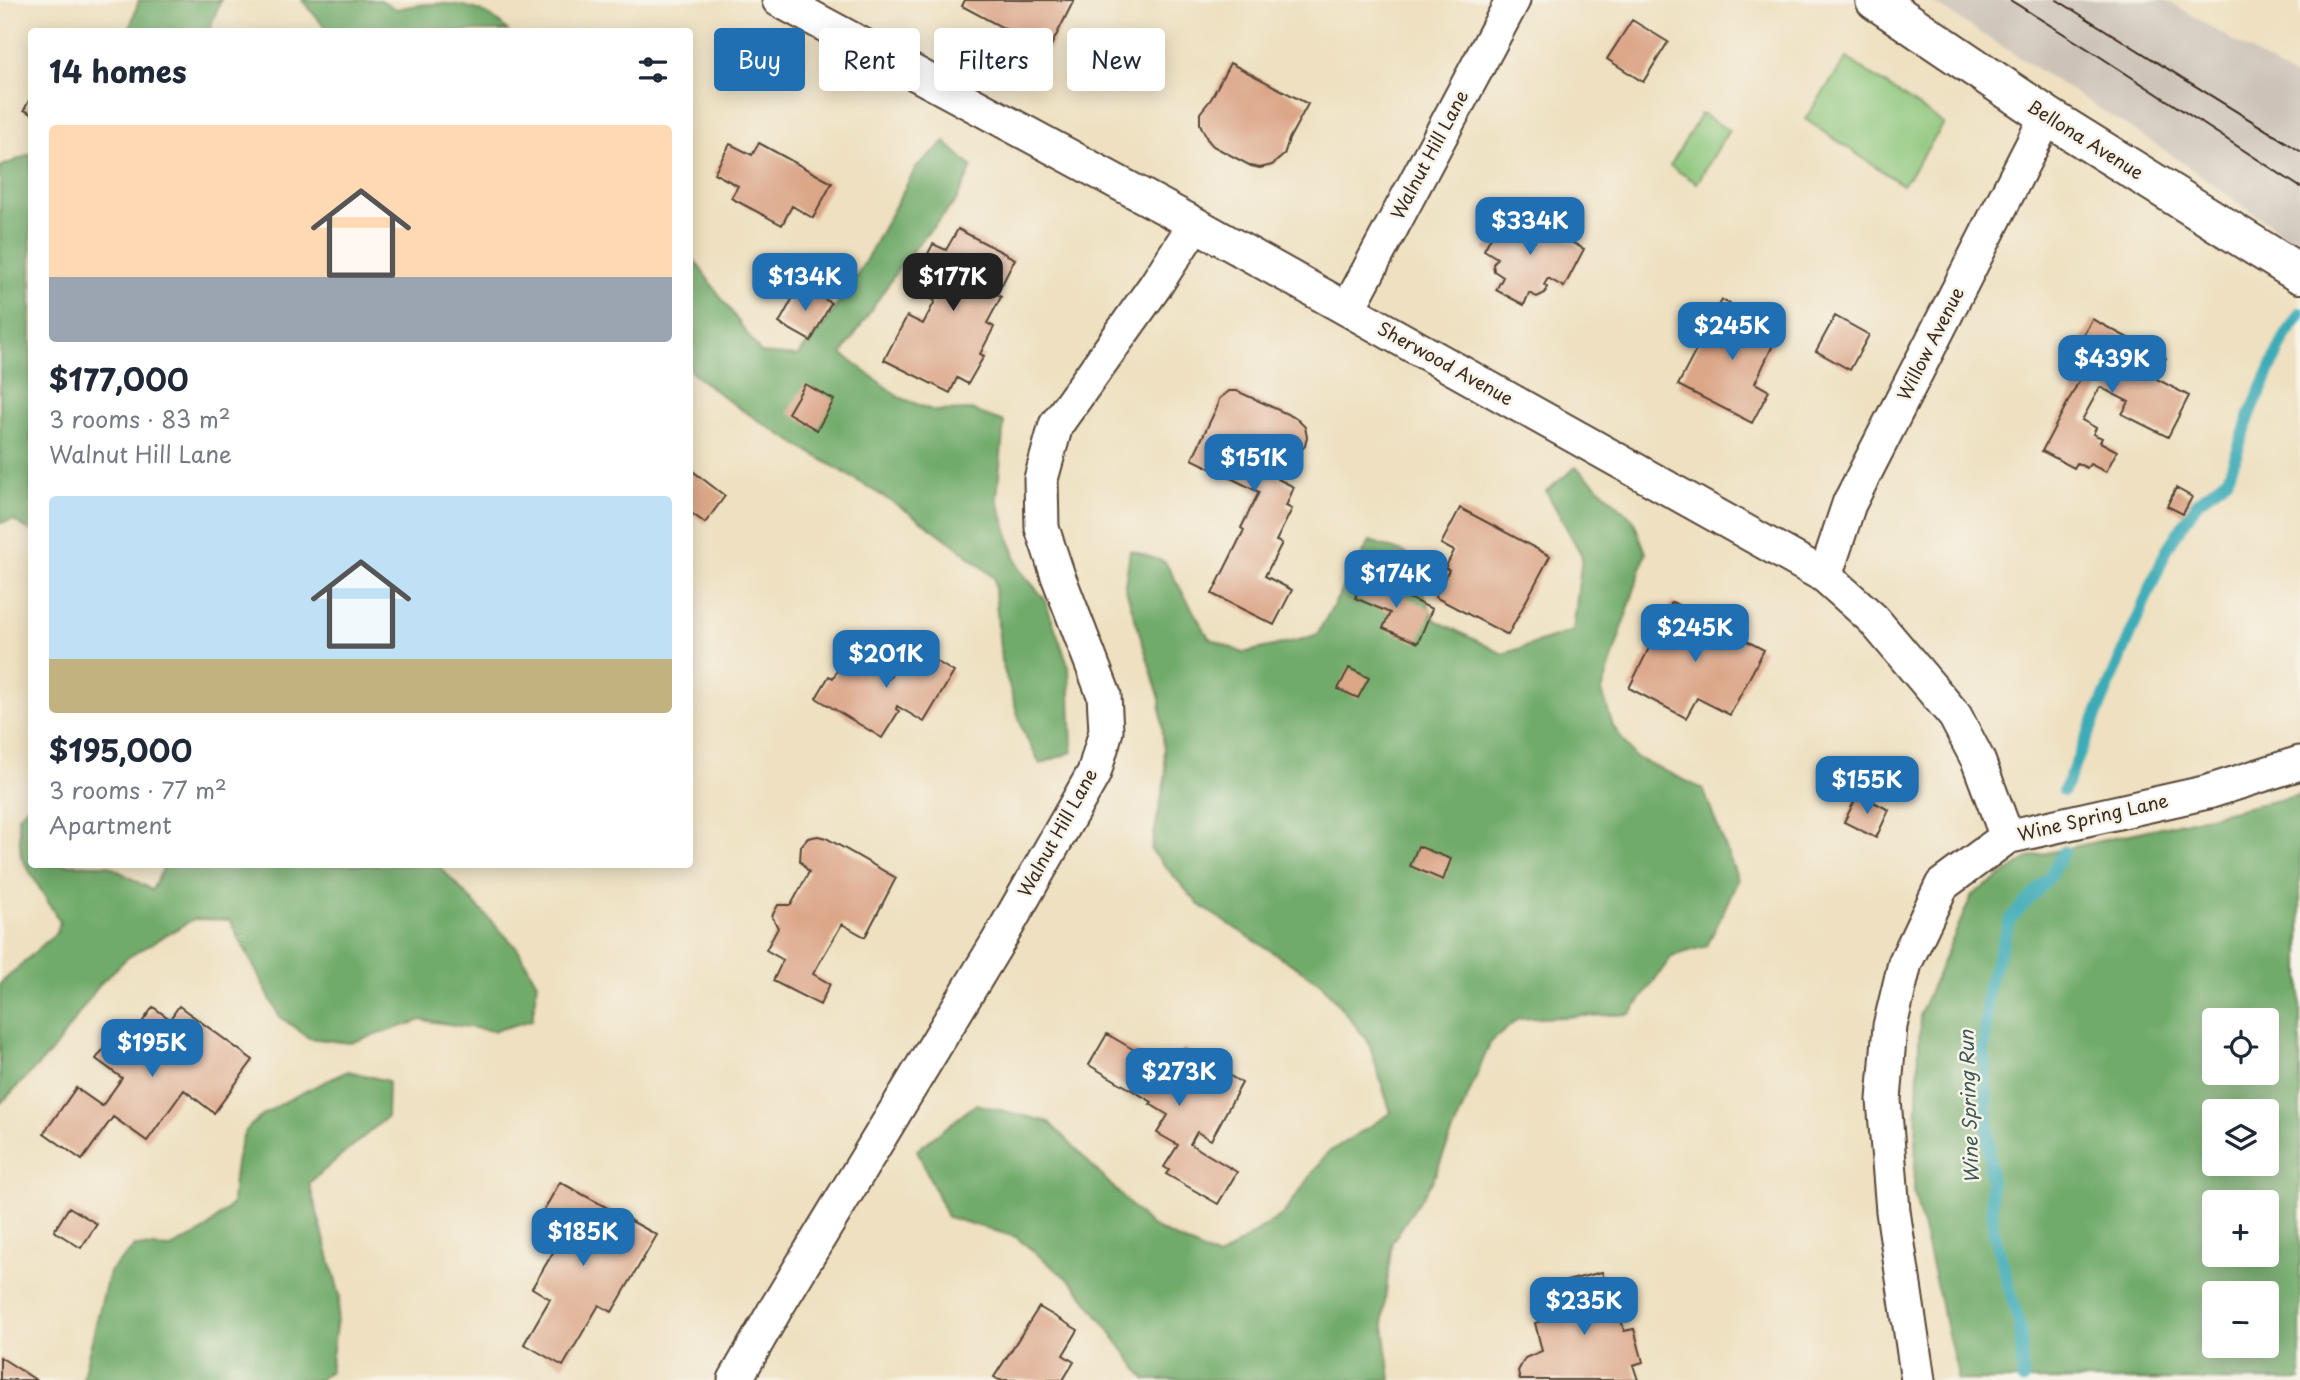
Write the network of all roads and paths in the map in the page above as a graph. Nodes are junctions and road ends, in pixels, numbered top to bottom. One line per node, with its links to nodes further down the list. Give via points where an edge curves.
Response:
1 (779, 0): 5 (street, Sherwood Avenue)
2 (1513, 0): 7 (street, Walnut Hill Lane)
3 (1875, 0): 4 (street, Bellona Avenue)
4 (2047, 116): 6 (street, Bellona Avenue); 8 (street, Willow Avenue, via 1849,504)
5 (1195, 225): 7 (street, Sherwood Avenue); 11 (street, Walnut Hill Lane, via 1056,425 1041,479 1042,528 1104,695 1106,731 1094,773)
6 (2300, 274)
7 (1348, 309): 8 (street, Sherwood Avenue)
8 (1825, 576): 10 (street, Sherwood Avenue, via 1873,619 1955,716 1978,760)
9 (2300, 763): 10 (street, Wine Spring Lane, via 2208,792)
10 (2007, 837): 12 (street, Wine Spring Lane, via 1942,885 1905,963 1890,1026 1884,1100 1892,1210)
11 (735, 1380)
12 (1918, 1380)

